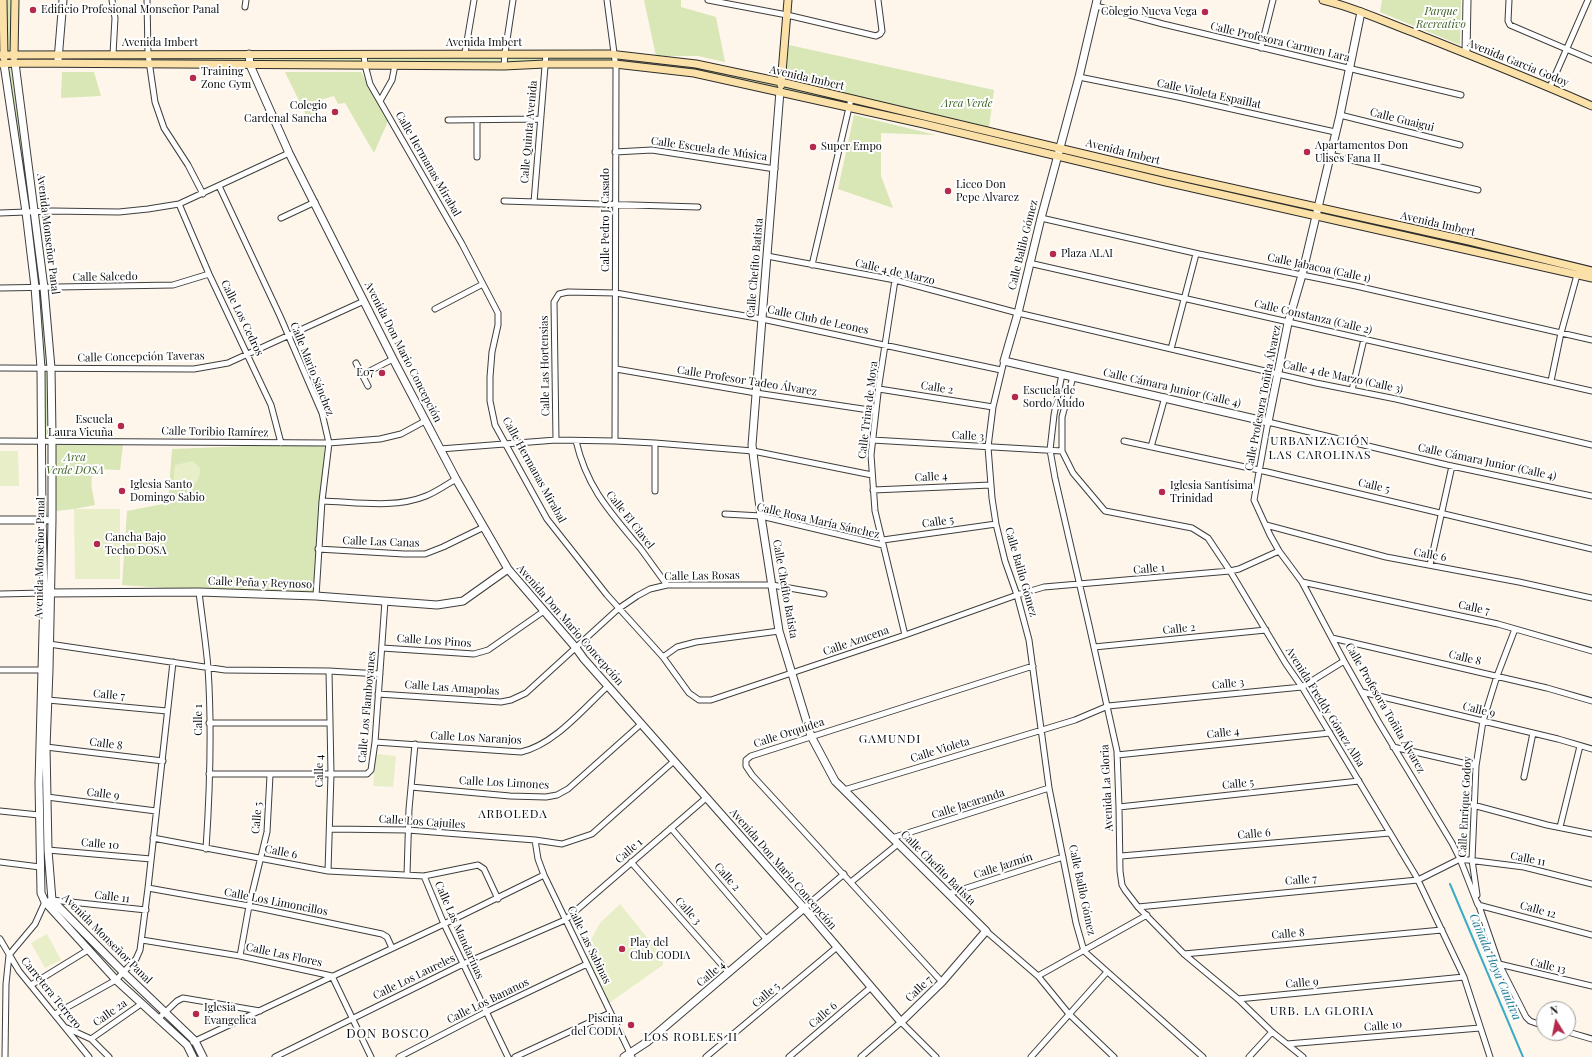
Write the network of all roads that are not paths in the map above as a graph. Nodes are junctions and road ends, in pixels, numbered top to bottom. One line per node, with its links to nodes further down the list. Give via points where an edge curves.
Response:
1 (4, 0): 35 (main road, Avenida Monseñor Panal)
2 (15, 0): 26 (main road, Avenida Monseñor Panal)
3 (64, 0): 27 (street)
4 (112, 0): 28 (street, via 115,18)
5 (147, 0): 29 (street)
6 (246, 0): 19 (street)
7 (474, 0): 24 (street)
8 (513, 0): 32 (street)
9 (607, 0): 34 (street, Calle Pedro J. Casado)
10 (708, 0): 21 (street)
11 (788, 0): 21 (main road, Calle Chefito Batista)
12 (878, 0): 21 (street, via 882,31 876,36)
13 (1272, 0): 22 (street)
14 (1323, 0): 20 (main road, Avenida García Godoy)
15 (1467, 0): 25 (street)
16 (1509, 0): 23 (street, via 1510,25)
17 (1588, 0): 23 (street)
18 (1096, 3): 22 (street, Calle Profesora Carmen Lara); 48 (street, Calle Balilo Gómez)
19 (245, 7)
20 (1361, 12): 25 (main road, Avenida García Godoy); 47 (street, Calle Profesora Toñita Álvarez)
21 (786, 15): 49 (main road, Calle Chefito Batista)
22 (1261, 48): 47 (street, Calle Profesora Carmen Lara)
23 (1566, 50): 36 (street); 50 (street)
24 (464, 53): 31 (main road, Avenida Imbert); 32 (main road, Avenida Imbert)
25 (1466, 53): 50 (main road, Avenida García Godoy)
26 (13, 54): 27 (main road, Avenida Imbert); 35 (main road, Avenida Imbert); 37 (main road, Avenida Monseñor Panal)
27 (59, 54): 28 (main road, Avenida Imbert); 39 (street)
28 (114, 54): 29 (main road, Avenida Imbert)
29 (148, 54): 30 (main road, Avenida Imbert); 40 (street)
30 (249, 54): 31 (main road, Avenida Imbert); 43 (street, Avenida Don Mario Concepción)
31 (364, 54): 44 (street, Calle Hermanas Mirabal)
32 (505, 54): 33 (main road, Avenida Imbert); 46 (street)
33 (546, 54): 34 (main road, Avenida Imbert); 41 (street, Calle Quinta Avenida)
34 (614, 54): 42 (street, Calle Pedro J. Casado); 49 (main road, Avenida Imbert, via 696,64)
35 (2, 55): 38 (main road, Avenida Monseñor Panal)
36 (1592, 60)
37 (15, 63): 38 (main road, Avenida Imbert); 39 (main road, Avenida Imbert); 85 (street, Avenida Monseñor Panal)
38 (2, 64): 84 (street, Avenida Monseñor Panal)
39 (58, 64): 40 (main road, Avenida Imbert)
40 (149, 64): 43 (main road, Avenida Imbert); 76 (street, via 154,102 164,128)
41 (545, 64): 42 (main road, Avenida Imbert); 46 (main road, Avenida Imbert); 59 (street, Calle Quinta Avenida)
42 (615, 64): 51 (main road, Avenida Imbert, via 694,73); 66 (street, Calle Pedro J. Casado)
43 (250, 65): 44 (main road, Avenida Imbert); 67 (street, Avenida Don Mario Concepción)
44 (365, 65): 45 (main road, Avenida Imbert); 54 (street, Calle Hermanas Mirabal, via 370,84)
45 (395, 65): 46 (main road, Avenida Imbert); 54 (street, via 392,80)
46 (504, 66)
47 (1349, 69): 52 (street, Calle Profesora Carmen Lara); 57 (street, Calle Profesora Toñita Álvarez)
48 (1079, 77): 63 (street, Calle Violeta Espaillat); 65 (street, Calle Balilo Gómez)
49 (782, 82): 51 (main road, Calle Chefito Batista); 53 (main road, Avenida Imbert)
50 (1550, 87): 55 (main road, Avenida García Godoy)
51 (780, 92): 56 (main road, Avenida Imbert); 71 (street, Calle Chefito Batista)
52 (1461, 95)
53 (851, 99): 56 (street); 58 (main road, Avenida Imbert)
54 (380, 101): 101 (street, Calle Hermanas Mirabal)
55 (1592, 106)
56 (849, 107): 62 (main road, Avenida Imbert); 94 (street)
57 (1340, 115): 63 (street, Calle Profesora Toñita Álvarez); 64 (street, Calle Guaigui)
58 (925, 116): 62 (street); 65 (main road, Avenida Imbert)
59 (540, 119): 61 (street); 79 (street, Calle Quinta Avenida)
60 (448, 120): 61 (street)
61 (477, 120): 70 (street)
62 (924, 124): 69 (main road, Avenida Imbert)
63 (1335, 132): 68 (street, Calle Profesora Toñita Álvarez)
64 (1460, 145)
65 (1060, 148): 69 (street, Calle Balilo Gómez); 72 (main road, Avenida Imbert)
66 (615, 152): 71 (street, Calle Escuela de Música, via 652,150); 81 (street, Calle Pedro J. Casado)
67 (289, 153): 74 (street); 78 (street, Avenida Don Mario Concepción)
68 (1330, 155): 75 (street); 86 (street, Calle Profesora Toñita Álvarez)
69 (1057, 156): 73 (main road, Avenida Imbert); 88 (street, Calle Balilo Gómez)
70 (477, 157)
71 (775, 169): 92 (street, Calle Chefito Batista)
72 (1168, 174): 73 (street); 86 (main road, Avenida Imbert)
73 (1166, 182): 86 (main road, Avenida Imbert)
74 (219, 186): 76 (street); 114 (street, Calle Mario Sánchez)
75 (1478, 190)
76 (203, 194): 80 (street)
77 (504, 201): 79 (street)
78 (315, 202): 87 (street); 108 (street, Avenida Don Mario Concepción)
79 (534, 202): 81 (street)
80 (178, 204): 85 (street, via 119,212); 96 (street, Calle Los Cedros)
81 (616, 204): 82 (street); 105 (street, Calle Pedro J. Casado)
82 (698, 207)
83 (0, 212): 84 (street)
84 (26, 212): 85 (street); 102 (street, Avenida Monseñor Panal)
85 (34, 212): 104 (street, Avenida Monseñor Panal)
86 (1316, 212): 89 (main road, Avenida Imbert); 90 (main road, Avenida Imbert); 98 (street, Calle Profesora Toñita Álvarez)
87 (281, 218)
88 (1041, 218): 91 (street, Calle Jabacoa (Calle 1)); 93 (street, Calle Balilo Gómez)
89 (1484, 245): 90 (main road); 95 (main road, Avenida Imbert)
90 (1482, 253): 97 (main road, Avenida Imbert)
91 (1196, 254): 98 (street, Calle Jabacoa (Calle 1)); 107 (street)
92 (767, 256): 94 (street, Calle 4 de Marzo); 111 (street, Calle Chefito Batista)
93 (1029, 263): 107 (street, Calle Constanza (Calle 2)); 110 (street, Calle Balilo Gómez)
94 (812, 264): 100 (street, Calle 4 de Marzo)
95 (1592, 271)
96 (209, 274): 104 (street, Calle Salcedo, via 173,285); 119 (street, Calle Los Cedros)
97 (1576, 274): 99 (main road, Avenida Imbert); 113 (street)
98 (1302, 275): 112 (street, Calle Profesora Toñita Álvarez); 113 (street, Calle Jabacoa (Calle 1))
99 (1592, 278)
100 (895, 280): 110 (street, Calle 4 de Marzo); 117 (street, Calle Trina de Moya)
101 (483, 284): 109 (street); 153 (street, Calle Hermanas Mirabal, via 498,313 492,352 490,401 495,425)
102 (35, 287): 103 (street, Calle Salcedo); 104 (street, Calle Salcedo); 124 (street, Avenida Monseñor Panal)
103 (0, 288)
104 (44, 288): 125 (street, Avenida Monseñor Panal)
105 (616, 293): 106 (street, Calle Club de Leones); 111 (street, Calle Club de Leones); 126 (street, Calle Pedro J. Casado)
106 (559, 294): 145 (street, Calle Las Hortensias, via 554,302)
107 (1185, 298): 112 (street, Calle Constanza (Calle 2)); 118 (street)
108 (364, 302): 114 (street, Calle Concepción Taveras); 120 (street, Avenida Don Mario Concepción)
109 (435, 309)
110 (1018, 313): 118 (street, Calle 4 de Marzo (Calle 3)); 121 (street, Calle Balilo Gómez)
111 (762, 319): 117 (street, Calle Club de Leones); 137 (street, Calle Chefito Batista)
112 (1288, 323): 115 (street, Calle Constanza (Calle 2)); 128 (street, Calle Profesora Toñita Álvarez)
113 (1561, 333): 116 (street, Calle Jabacoa (Calle 1)); 132 (street)
114 (288, 336): 119 (street, Calle Concepción Taveras); 152 (street, Calle Mario Sánchez, via 322,414)
115 (1364, 339): 132 (street, Calle Constanza (Calle 2)); 135 (street)
116 (1592, 340)
117 (886, 344): 127 (street, Calle Club de Leones); 134 (street, Calle Trina de Moya)
118 (1171, 349): 128 (street, Calle 4 de Marzo (Calle 3))
119 (248, 354): 125 (street, Calle Concepción Taveras, via 228,363 194,369); 151 (street, Calle Los Cedros, via 272,405)
120 (392, 359): 130 (street); 141 (street, Avenida Don Mario Concepción)
121 (1004, 361): 127 (street, Calle Balilo Gómez); 129 (street, Calle Cámara Junior (Calle 4))
122 (356, 363): 130 (street)
123 (0, 368): 124 (street, Calle Concepción Taveras)
124 (41, 368): 125 (street, Calle Concepción Taveras); 143 (street, Avenida Monseñor Panal)
125 (51, 368): 144 (street, Avenida Monseñor Panal)
126 (616, 369): 137 (street, Calle Profesor Tadeo Álvarez); 149 (street, Calle Pedro J. Casado)
127 (1001, 370): 139 (street, Calle Balilo Gómez)
128 (1279, 373): 135 (street, Calle 4 de Marzo (Calle 3)); 142 (street, Calle Profesora Toñita Álvarez)
129 (1062, 374): 131 (street, Calle Cámara Junior (Calle 4)); 159 (street, Avenida La Gloria)
130 (362, 375): 133 (street)
131 (1073, 377): 138 (street, Calle Cámara Junior (Calle 4)); 161 (street, via 1062,417)
132 (1551, 381): 136 (street, Calle Constanza (Calle 2))
133 (368, 386)
134 (879, 389): 139 (street, Calle 2); 140 (street, Calle Trina de Moya)
135 (1352, 390): 155 (street, Calle 4 de Marzo (Calle 3))
136 (1592, 391)
137 (756, 393): 140 (street, Calle Profesor Tadeo Álvarez); 160 (street, Calle Chefito Batista)
138 (1165, 398): 142 (street, Calle Cámara Junior (Calle 4)); 157 (street)
139 (993, 407): 156 (street, Calle Balilo Gómez)
140 (876, 411): 146 (street, Calle Trina de Moya)
141 (425, 422): 152 (street, Calle Toribio Ramírez, via 401,434 380,439); 158 (street, Avenida Don Mario Concepción)
142 (1268, 422): 162 (street, Calle Cámara Junior (Calle 4)); 163 (street, Calle Profesora Toñita Álvarez)
143 (42, 440): 144 (street, Calle Toribio Ramírez); 147 (street, Calle Toribio Ramírez); 175 (street, Avenida Monseñor Panal)
144 (52, 440): 151 (street, Calle Toribio Ramírez); 176 (street, Avenida Monseñor Panal)
145 (556, 440): 148 (street); 153 (street)
146 (872, 440): 156 (street, Calle 3); 164 (street, Calle Trina de Moya)
147 (0, 441)
148 (576, 441): 149 (street); 188 (street, Calle El Clavel, via 581,461 592,485 614,518)
149 (615, 441): 154 (street)
150 (1124, 441): 157 (street, Calle 5)
151 (281, 443): 152 (street, Calle Toribio Ramírez)
152 (329, 443): 170 (street, Calle Mario Sánchez)
153 (506, 443): 158 (street); 199 (street, Calle Hermanas Mirabal, via 547,519)
154 (655, 443): 160 (street); 168 (street)
155 (1592, 445)
156 (988, 447): 159 (street, Calle 3); 166 (street, Calle Balilo Gómez)
157 (1151, 447): 163 (street, Calle 5)
158 (440, 449): 165 (street, Avenida Don Mario Concepción)
159 (1050, 450): 161 (street, Calle 3); 190 (street, Avenida La Gloria)
160 (753, 451): 164 (street); 173 (street, Calle Chefito Batista)
161 (1062, 451): 186 (street, Avenida Freddy Gómez Alba, via 1072,473 1105,511 1192,528 1208,538)
162 (1452, 466): 169 (street, Calle Cámara Junior (Calle 4)); 171 (street)
163 (1259, 470): 171 (street, Calle 5); 178 (street, Calle Profesora Toñita Álvarez, via 1254,500)
164 (872, 475): 167 (street, Calle Trina de Moya)
165 (456, 480): 170 (street, via 426,496 408,501 387,504); 179 (street, Avenida Don Mario Concepción)
166 (991, 485): 167 (street, Calle 4); 177 (street, Calle Balilo Gómez)
167 (873, 490): 180 (street, Calle Trina de Moya)
168 (655, 491)
169 (1592, 496)
170 (322, 501): 181 (street, Calle Mario Sánchez)
171 (1441, 512): 182 (street, Calle 5); 184 (street)
172 (725, 514): 173 (street, Calle Rosa María Sánchez)
173 (761, 516): 180 (street, Calle Rosa María Sánchez); 189 (street, Calle Chefito Batista)
174 (0, 520): 175 (street)
175 (42, 520): 176 (street); 192 (street, Avenida Monseñor Panal)
176 (52, 520): 192 (street, Avenida Monseñor Panal)
177 (996, 524): 180 (street, Calle 5); 195 (street, Calle Balilo Gómez)
178 (1266, 525): 183 (street, Calle Profesora Toñita Álvarez); 184 (street, Calle 6, via 1386,557)
179 (484, 527): 181 (street, Calle Las Canas, via 425,554); 185 (street, Avenida Don Mario Concepción)
180 (883, 543): 204 (street, Calle Trina de Moya)
181 (318, 549): 196 (street, Calle Mario Sánchez)
182 (1592, 549)
183 (1279, 551): 186 (street, Calle 1); 187 (street, Calle Profesora Toñita Álvarez)
184 (1430, 565): 197 (street, Calle 6)
185 (508, 569): 198 (street, Calle Peña y Reynoso, via 463,601 437,605); 200 (street, Avenida Don Mario Concepción)
186 (1230, 571): 190 (street, Calle 1); 202 (street, Avenida Freddy Gómez Alba)
187 (1302, 582): 201 (street, Calle 7); 205 (street, Calle Profesora Toñita Álvarez)
188 (667, 585): 189 (street, Calle Las Rosas); 199 (street, Calle Las Rosas, via 650,589)
189 (772, 585): 194 (street, Calle Las Rosas); 203 (street, Calle Chefito Batista)
190 (1079, 585): 195 (street, Calle 1, via 1044,587); 207 (street, Avenida La Gloria)
191 (199, 592): 192 (street, Calle Peña y Reynoso); 196 (street, Calle Peña y Reynoso); 215 (street, Calle 1)
192 (47, 593): 193 (street, Calle Peña y Reynoso); 206 (street, Avenida Monseñor Panal); 217 (street, Avenida Monseñor Panal)
193 (0, 594)
194 (824, 594)
195 (1017, 595): 204 (street, Calle Azucena); 214 (street, Calle Balilo Gómez, via 1029,640)
196 (316, 596): 198 (street, Calle Peña y Reynoso)
197 (1592, 598)
198 (385, 601): 208 (street, Calle Los Flamboyanes)
199 (618, 608): 209 (street, Calle Las Rosas); 211 (street, Calle Hermanas Mirabal)
200 (544, 611): 208 (street, Calle Los Pinos, via 481,653); 209 (street, Avenida Don Mario Concepción)
201 (1515, 629): 210 (street, Calle 7); 221 (street, Calle Enrique Godoy)
202 (1266, 630): 207 (street, Calle 2); 223 (street, Avenida Freddy Gómez Alba)
203 (779, 631): 211 (street, via 696,642 676,647); 219 (street, Calle Chefito Batista)
204 (905, 635): 219 (street, Calle Azucena)
205 (1332, 638): 213 (street, Calle Profesora Toñita Álvarez); 221 (street, Calle 8)
206 (49, 644): 212 (street); 217 (street, Avenida Monseñor Panal)
207 (1094, 647): 229 (street, Avenida La Gloria)
208 (382, 648): 220 (street, Calle Los Flamboyanes)
209 (576, 648): 222 (street, Avenida Don Mario Concepción); 225 (street, Calle Las Amapolas, via 526,692 511,700 501,702)
210 (1592, 651)
211 (663, 657): 227 (street, Calle Hermanas Mirabal, via 689,693)
212 (173, 662): 215 (street); 230 (street)
213 (1344, 662): 223 (street, Calle 3); 224 (street, Calle Profesora Toñita Álvarez)
214 (1032, 666): 235 (street, Calle Balilo Gómez); 238 (street, Calle Orquídea)
215 (208, 668): 218 (street); 232 (street, Calle 1)
216 (0, 670): 217 (street)
217 (46, 670): 226 (street, Avenida Monseñor Panal); 263 (street, Avenida Monseñor Panal)
218 (329, 671): 220 (street); 233 (street, Calle 4)
219 (792, 673): 227 (street, Calle Azucena, via 711,700); 238 (street, Calle Chefito Batista)
220 (380, 674): 225 (street, Calle Los Flamboyanes)
221 (1497, 676): 228 (street, Calle 8); 231 (street, Calle Enrique Godoy)
222 (608, 686): 234 (street, Avenida Don Mario Concepción); 240 (street, Calle Los Naranjos, via 563,728 531,750 521,752)
223 (1302, 686): 229 (street, Calle 3); 237 (street, Avenida Freddy Gómez Alba)
224 (1362, 692): 231 (street, Calle 9); 243 (street, Calle Profesora Toñita Álvarez)
225 (378, 694): 239 (street, Calle Los Flamboyanes)
226 (48, 700): 230 (street, Calle 7); 242 (street, Avenida Monseñor Panal)
227 (699, 700)
228 (1592, 700)
229 (1108, 706): 235 (street, Calle 3, via 1075,720); 245 (street, Avenida La Gloria)
230 (167, 711): 246 (street)
231 (1483, 721): 236 (street, Calle 9); 248 (street, Calle Enrique Godoy)
232 (209, 723): 233 (street); 249 (street, Calle 1)
233 (330, 723): 250 (street, Calle 4)
234 (641, 724): 247 (street, Avenida Don Mario Concepción); 254 (street, Calle Los Limones, via 568,789 557,795 510,796)
235 (1042, 729): 255 (street, Calle Balilo Gómez); 256 (street, Calle Violeta)
236 (1533, 733): 241 (street, Calle 9); 252 (street)
237 (1330, 734): 245 (street, Calle 4); 253 (street, Avenida Freddy Gómez Alba)
238 (810, 736): 256 (street, Calle Chefito Batista, via 832,776); 286 (street, Calle Orquídea, via 751,756 746,760 746,766)
239 (375, 742): 240 (street, Calle Los Naranjos); 250 (street, Calle Los Flamboyanes, via 371,770 367,774)
240 (416, 744): 254 (street)
241 (1580, 746): 244 (street, Calle 9); 265 (street)
242 (46, 747): 246 (street, Calle 8); 257 (street, Avenida Monseñor Panal)
243 (1393, 747): 248 (street); 280 (street, Calle Profesora Toñita Álvarez)
244 (1592, 749)
245 (1117, 755): 260 (street, Avenida La Gloria)
246 (163, 761): 261 (street)
247 (674, 761): 258 (street, Avenida Don Mario Concepción); 272 (street, Calle Los Cajuiles, via 592,834 562,844)
248 (1476, 766): 259 (street, Calle Enrique Godoy)
249 (209, 774): 251 (street, Calle Los Flamboyanes); 274 (street, Calle 1)
250 (331, 774): 251 (street, Calle Los Flamboyanes); 266 (street, Calle 4)
251 (270, 775): 278 (street, Calle 5, via 267,832)
252 (1524, 777)
253 (1359, 781): 260 (street, Calle 5); 268 (street, Avenida Freddy Gómez Alba)
254 (411, 787): 267 (street)
255 (1049, 788): 271 (street, Calle Jacaranda); 277 (street, Calle Balilo Gómez)
256 (844, 790): 271 (street, Calle Chefito Batista)
257 (47, 798): 261 (street, Calle 9); 275 (street, Avenida Monseñor Panal)
258 (706, 798): 264 (street, Calle 1); 301 (street, Avenida Don Mario Concepción)
259 (1474, 805): 265 (street); 281 (street, Calle Enrique Godoy)
260 (1120, 807): 276 (street, Avenida La Gloria)
261 (156, 811): 270 (street)
262 (0, 812): 263 (street)
263 (39, 815): 284 (street, Avenida Monseñor Panal)
264 (672, 828): 283 (street, Calle 1); 311 (street, Calle 2)
265 (1560, 828): 269 (street)
266 (331, 829): 267 (street, Calle Los Cajuiles); 285 (street, Calle 4)
267 (408, 830): 272 (street, Calle Los Cajuiles); 287 (street)
268 (1390, 833): 276 (street, Calle 6); 290 (street, Avenida Freddy Gómez Alba)
269 (1592, 834)
270 (153, 838): 274 (street, Calle 6); 279 (street)
271 (892, 838): 273 (street, Calle Chefito Batista)
272 (535, 840): 288 (street, Calle Las Sabinas)
273 (898, 844): 291 (street); 294 (street, Calle Chefito Batista)
274 (206, 849): 278 (street, Calle 6)
275 (48, 850): 279 (street, Calle 10); 296 (street, Avenida Monseñor Panal)
276 (1121, 856): 300 (street, Avenida La Gloria, via 1122,885)
277 (1063, 857): 294 (street, Calle Jazmín); 315 (street, Calle Balilo Gómez)
278 (262, 858): 285 (street, Calle 6); 299 (street, Calle 5)
279 (151, 859): 293 (street)
280 (1460, 859): 281 (street, Calle 11); 290 (street, Calle 7); 298 (street, Calle Profesora Toñita Álvarez)
281 (1472, 860): 292 (street, Calle 11, via 1524,867); 298 (street, Calle Enrique Godoy)
282 (0, 862): 284 (street)
283 (631, 862): 304 (street, Calle 1); 324 (street, Calle 3)
284 (40, 867): 297 (street, Avenida Monseñor Panal, via 41,893)
285 (328, 871): 287 (street, Calle 6)
286 (844, 874): 291 (street, Calle Orquídea); 301 (street)
287 (406, 875): 289 (street, Calle 6)
288 (544, 875): 295 (street); 304 (street, Calle Las Sabinas)
289 (424, 876): 295 (street, Calle 6, via 478,865 484,870); 305 (street, Calle Las Mandarinas)
290 (1418, 880): 300 (street, Calle 7); 306 (street, Avenida Freddy Gómez Alba)
291 (851, 882): 329 (street, Calle Orquídea)
292 (1592, 884)
293 (148, 888): 299 (street, Calle Los Limoncillos); 302 (street)
294 (948, 894): 307 (street, Calle Chefito Batista)
295 (498, 899): 305 (street)
296 (52, 900): 297 (street); 302 (street, Calle 11); 322 (street, Avenida Monseñor Panal)
297 (45, 902): 314 (street, Avenida Monseñor Panal); 317 (street, via 35,924)
298 (1478, 904): 308 (street, Calle 12); 321 (street, Calle Enrique Godoy)
299 (249, 906): 313 (street, Calle Los Limoncillos, via 382,934 387,937); 318 (street, Calle 5)
300 (1138, 907): 303 (street, Avenida La Gloria)
301 (804, 908): 311 (street, Calle 4); 312 (street, Avenida Don Mario Concepción)
302 (146, 910): 310 (street)
303 (1147, 915): 315 (street); 316 (street, Avenida La Gloria)
304 (565, 920): 319 (street, Calle Los Laureles); 320 (street, Calle Las Sabinas)
305 (444, 924): 313 (street); 319 (street, Calle Las Mandarinas)
306 (1442, 930): 316 (street, Calle 8); 327 (street, Avenida Freddy Gómez Alba)
307 (986, 931): 326 (street, Calle Chefito Batista); 329 (street, Calle 7)
308 (1592, 936)
309 (0, 939): 317 (street, Carretera Terrero)
310 (142, 940): 318 (street, Calle Las Flores); 322 (street, via 136,959)
311 (767, 940): 324 (street, Calle 4)
312 (837, 947): 333 (street, Avenida Don Mario Concepción); 367 (street, Calle 5)
313 (392, 948): 325 (street)
314 (88, 950): 328 (street, Avenida Monseñor Panal); 331 (street)
315 (1084, 951): 323 (street, Calle Balilo Gómez); 326 (street)
316 (1184, 954): 334 (street, Avenida La Gloria)
317 (9, 955): 330 (street); 331 (street, Carretera Terrero)
318 (240, 956): 325 (street, Calle Las Flores)
319 (463, 964): 338 (street, Calle Las Mandarinas); 343 (street, Calle Los Laureles)
320 (587, 964): 338 (street, Calle Los Bananos); 339 (street, Calle Las Sabinas)
321 (1499, 964): 332 (street, Calle 13); 345 (street, Calle Enrique Godoy, via 1526,1017)
322 (123, 972): 328 (street); 337 (street, Avenida Monseñor Panal)
323 (1107, 972): 341 (street); 373 (street, Calle Balilo Gómez)
324 (729, 973): 356 (street, Calle 4)
325 (332, 976): 336 (street); 343 (street, Calle Las Flores)
326 (1038, 976): 341 (street, Calle Chefito Batista)
327 (1464, 977): 334 (street, Calle 9); 347 (street, Avenida Freddy Gómez Alba)
328 (116, 980): 335 (street, Avenida Monseñor Panal); 340 (street)
329 (942, 982): 344 (street, Calle 7)
330 (3, 984): 349 (street)
331 (31, 985): 340 (street, Carretera Terrero)
332 (1592, 986)
333 (870, 988): 344 (street, Avenida Don Mario Concepción); 368 (street, Calle 6)
334 (1238, 999): 348 (street, Avenida La Gloria)
335 (142, 1004): 342 (street, Avenida Monseñor Panal); 351 (street, Calle 2a)
336 (261, 1011): 337 (street, via 183,998); 353 (street)
337 (165, 1012): 342 (street); 353 (street, Avenida Monseñor Panal)
338 (486, 1012): 364 (street, Calle Los Bananos); 365 (street, Calle Las Mandarinas)
339 (610, 1013): 356 (street, Calle Las Sabinas); 366 (street)
340 (55, 1014): 346 (street, Carretera Terrero)
341 (1070, 1014): 371 (street); 372 (street, Calle Chefito Batista)
342 (158, 1018): 355 (street, Avenida Monseñor Panal)
343 (352, 1018): 362 (street, Calle Los Laureles); 363 (street, Calle Las Flores)
344 (901, 1022): 369 (street, Calle 7); 370 (street)
345 (1536, 1023)
346 (66, 1028): 351 (street); 358 (street, Carretera Terrero)
347 (1480, 1028): 354 (street, Calle 10); 376 (street, Avenida Freddy Gómez Alba)
348 (1272, 1032): 354 (street, Avenida La Gloria); 374 (street)
349 (3, 1034): 357 (street)
350 (1576, 1034): 352 (street)
351 (91, 1039): 359 (street)
352 (1592, 1039)
353 (195, 1041): 355 (street); 361 (street, Avenida Monseñor Panal)
354 (1287, 1044): 375 (street, Avenida La Gloria)
355 (187, 1046): 360 (street, Avenida Monseñor Panal)
356 (629, 1056)
357 (5, 1057)
358 (89, 1057)
359 (109, 1057)
360 (193, 1057)
361 (203, 1057)
362 (274, 1057)
363 (371, 1057)
364 (399, 1057)
365 (508, 1057)
366 (515, 1057)
367 (706, 1057)
368 (789, 1057)
369 (861, 1057)
370 (936, 1057)
371 (1031, 1057)
372 (1114, 1057)
373 (1203, 1057)
374 (1249, 1057)
375 (1303, 1057)
376 (1490, 1057)

